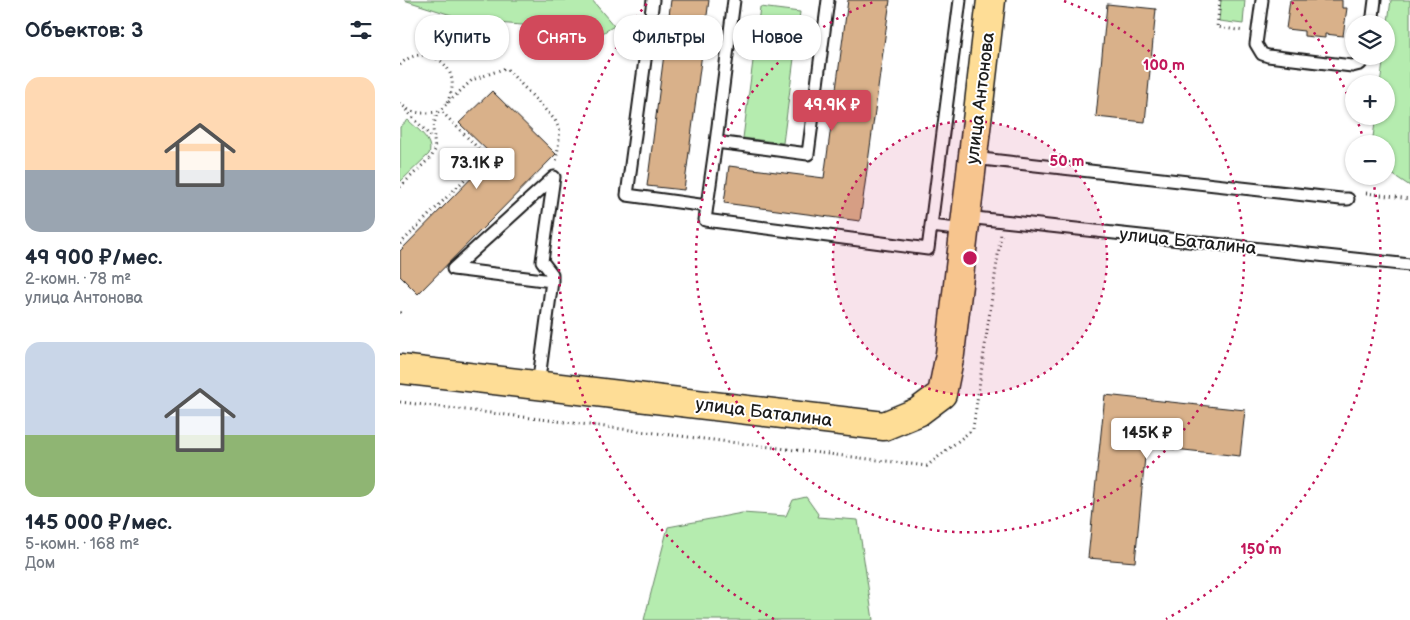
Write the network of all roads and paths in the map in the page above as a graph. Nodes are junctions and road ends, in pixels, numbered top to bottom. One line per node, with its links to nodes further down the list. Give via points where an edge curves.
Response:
1 (653, 0): 24 (lane, via 628,195)
2 (734, 0): 17 (lane)
3 (828, 0): 17 (lane, via 808,154)
4 (960, 0): 26 (lane)
5 (992, 0): 18 (main road, улица Антонова)
6 (1220, 0): 10 (path, via 1217,27)
7 (1262, 0): 11 (lane, via 1256,44 1262,54)
8 (1375, 0): 9 (lane)
9 (1373, 15)
10 (1247, 31)
11 (1356, 65)
12 (400, 66): 14 (path, via 421,54 440,60 451,75)
13 (401, 104): 15 (path, via 419,114); 16 (path)
14 (447, 104): 15 (path); 19 (path, via 472,80 506,68 555,120 560,131)
15 (441, 110): 16 (path, via 433,128); 27 (path, via 487,157)
16 (433, 139): 20 (path, via 435,150 432,156)
17 (716, 142): 24 (lane)
18 (973, 158): 22 (lane); 25 (main road, улица Антонова)
19 (554, 178): 29 (lane, via 542,262 552,274); 29 (lane, via 453,269)
20 (400, 187)
21 (1366, 193): 23 (path)
22 (1348, 199)
23 (1410, 199)
24 (707, 206): 26 (lane, via 706,220 928,249)
25 (966, 215): 26 (lane); 28 (lane, улица Баталина); 33 (main road, улица Баталина, via 950,354 942,394 918,412 884,426)
26 (931, 226)
27 (400, 244)
28 (1410, 265)
29 (552, 281): 33 (lane)
30 (400, 312): 31 (path)
31 (403, 316)
32 (400, 369): 33 (main road, улица Баталина)
33 (538, 386)

